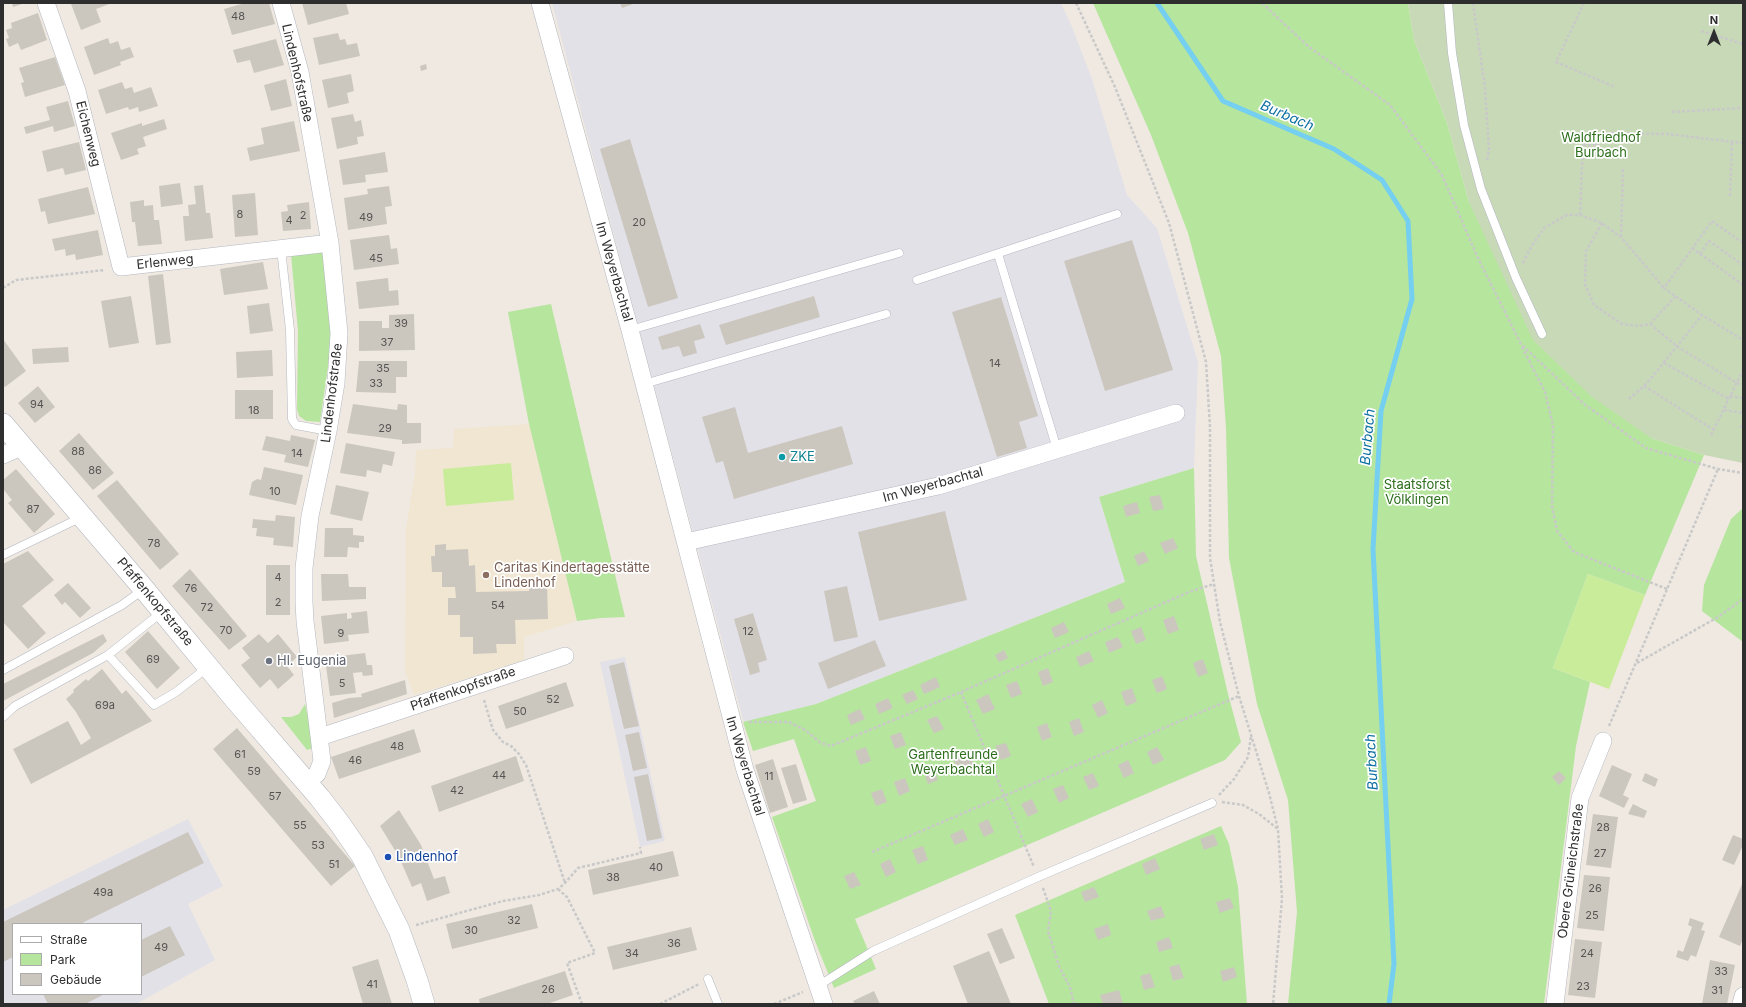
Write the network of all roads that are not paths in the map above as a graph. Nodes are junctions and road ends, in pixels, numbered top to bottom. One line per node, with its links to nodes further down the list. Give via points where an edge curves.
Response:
1 (46, 3): 10 (street, Eichenweg, via 77,91)
2 (281, 3): 6 (street, Lindenhofstraße, via 300,72)
3 (540, 3): 13 (street, Im Weyerbachtal)
4 (1448, 3): 14 (lane, via 1452,53 1464,125 1481,189 1516,278)
5 (1117, 214): 9 (lane)
6 (330, 243): 7 (street, Erlenweg); 18 (street, Lindenhofstraße, via 339,332 338,363)
7 (281, 249): 10 (street, Erlenweg); 18 (lane, via 290,330 292,419 296,425)
8 (899, 253): 13 (lane)
9 (998, 254): 11 (lane); 19 (lane)
10 (121, 267)
11 (917, 280)
12 (886, 314): 15 (lane)
13 (630, 330): 15 (street, Im Weyerbachtal)
14 (1542, 334)
15 (644, 384): 22 (street, Im Weyerbachtal)
16 (1176, 413): 19 (street, Im Weyerbachtal)
17 (3, 424): 20 (street, Pfaffenkopfstraße)
18 (328, 431): 31 (street, Lindenhofstraße, via 310,516 304,568 305,621)
19 (1057, 450): 22 (street, Im Weyerbachtal, via 938,486)
20 (12, 451): 21 (street, Pfaffenkopfstraße)
21 (83, 517): 23 (lane); 24 (street, Pfaffenkopfstraße)
22 (686, 542): 36 (street, Im Weyerbachtal, via 732,726)
23 (3, 555)
24 (144, 589): 25 (street, Pfaffenkopfstraße); 29 (lane, via 122,605)
25 (163, 612): 26 (lane); 28 (street, Pfaffenkopfstraße)
26 (108, 655): 28 (lane, via 154,705 176,692); 30 (lane, via 15,706)
27 (565, 656): 31 (street, Pfaffenkopfstraße)
28 (208, 667): 33 (street, Pfaffenkopfstraße)
29 (3, 670)
30 (3, 717)
31 (320, 737): 33 (street, via 322,761 317,774)
32 (1603, 741): 41 (street, Obere Grüneichstraße, via 1580,798)
33 (306, 782): 38 (street, Pfaffenkopfstraße, via 362,856 399,930)
34 (1212, 803): 36 (lane, via 873,951)
35 (708, 979): 39 (lane)
36 (813, 988): 40 (street, Im Weyerbachtal)
37 (1743, 996): 42 (street)
38 (424, 1004)
39 (718, 1004)
40 (824, 1004)
41 (1555, 1004)
42 (1741, 1004)

